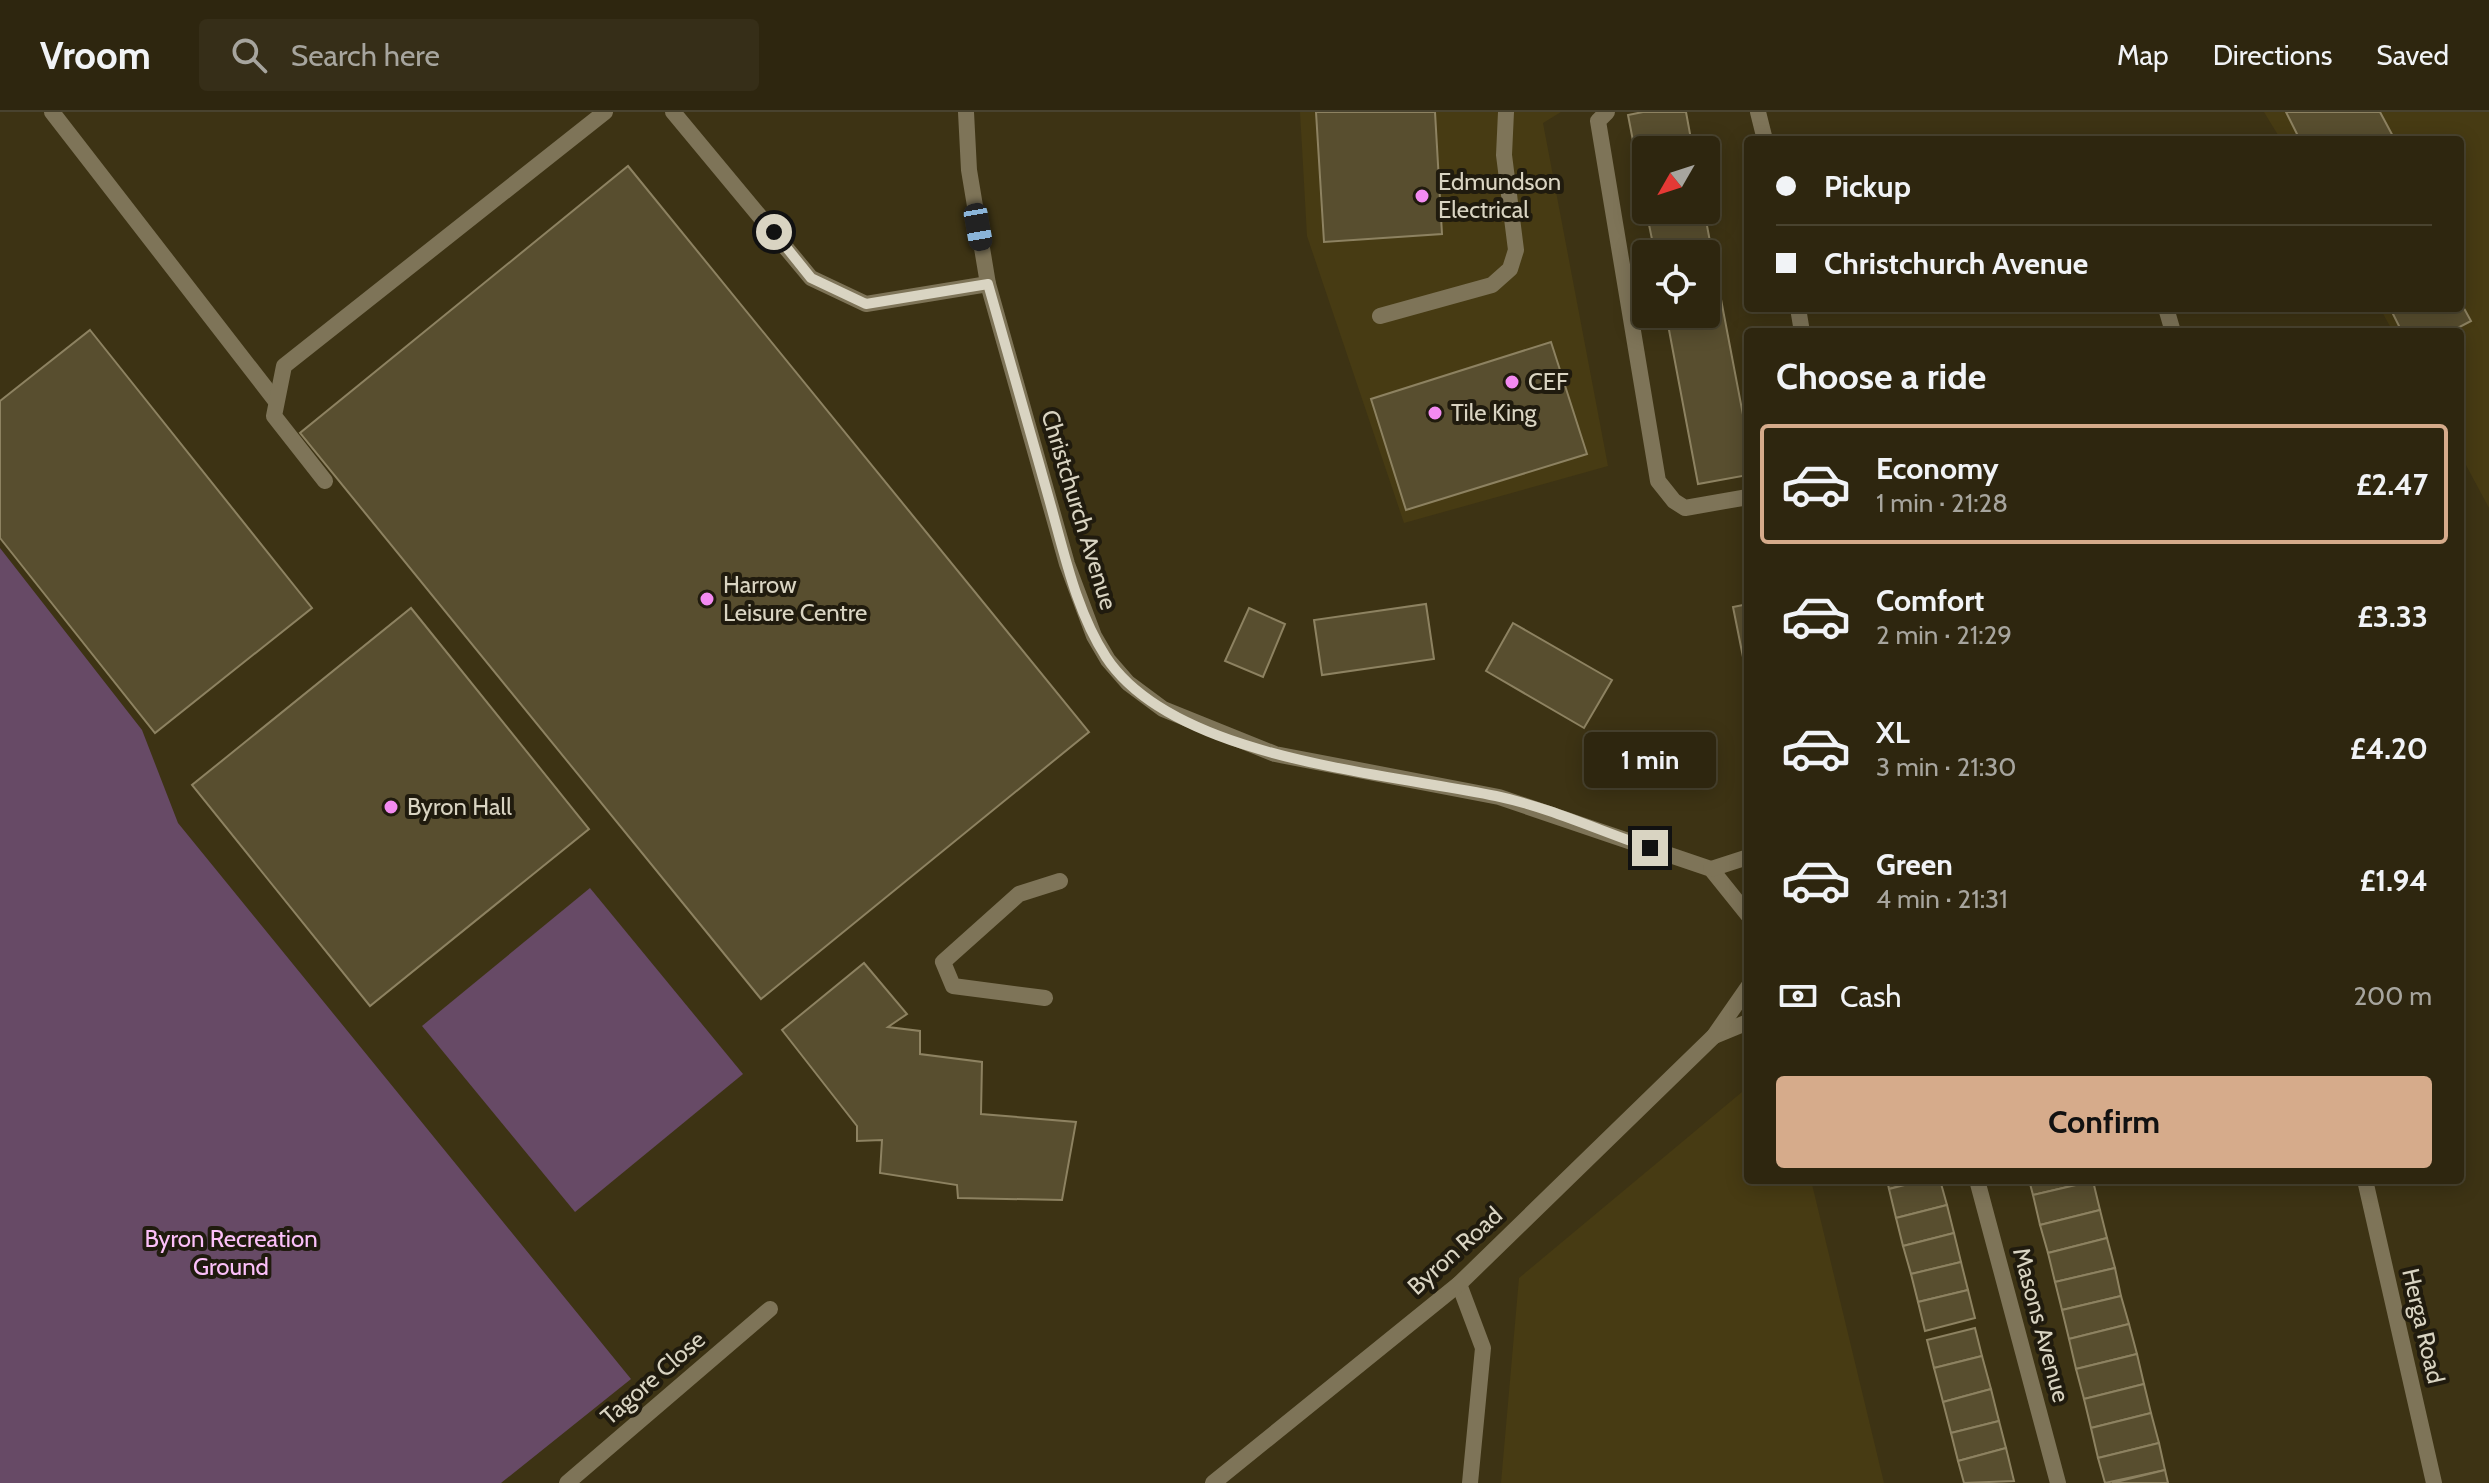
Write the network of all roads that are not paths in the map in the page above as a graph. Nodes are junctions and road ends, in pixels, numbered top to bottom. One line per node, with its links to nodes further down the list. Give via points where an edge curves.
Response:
1 (52, 112): 11 (street)
2 (605, 112): 11 (street, via 284,366)
3 (673, 112): 9 (street, via 811,278 866,304)
4 (966, 112): 9 (street, Christchurch Avenue, via 969,170)
5 (1506, 112): 10 (street, via 1504,155 1516,250 1510,269 1481,289)
6 (1607, 112): 13 (street, via 1598,121 1658,481 1685,508)
7 (1758, 112): 8 (street)
8 (1764, 136)
9 (988, 284): 15 (street, Christchurch Avenue, via 1077,594 1094,636 1128,683 1163,709 1275,754 1499,797)
10 (1380, 316)
11 (275, 400): 12 (street, via 274,416)
12 (325, 481)
13 (1744, 498)
14 (1744, 858): 15 (street)
15 (1711, 869): 17 (street)
16 (1060, 881): 19 (street, via 1019,894 943,962 953,986)
17 (1744, 910)
18 (1744, 993): 21 (street, Byron Road)
19 (1045, 998)
20 (1744, 1024): 21 (street, Byron Road)
21 (1714, 1036): 24 (street, Byron Road)
22 (1978, 1184): 29 (street, Masons Avenue)
23 (2366, 1184): 30 (street, Herga Road)
24 (1459, 1284): 27 (street, Byron Road); 28 (street, via 1483,1348)
25 (770, 1309): 26 (street, Tagore Close)
26 (567, 1483)
27 (1213, 1483)
28 (1470, 1483)
29 (2058, 1483)
30 (2434, 1483)

